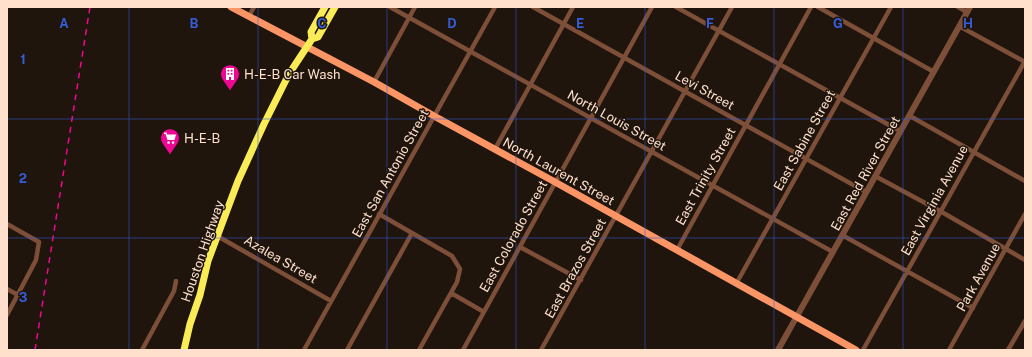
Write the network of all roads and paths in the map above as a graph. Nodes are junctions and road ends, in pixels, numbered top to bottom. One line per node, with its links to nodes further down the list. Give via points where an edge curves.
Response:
1 (231, 7): 19 (main road, North Laurent Street)
2 (235, 7): 19 (main road, North Laurent Street)
3 (254, 7): 19 (street)
4 (325, 7): 24 (main road, via 310,32)
5 (335, 7): 24 (main road, via 318,38)
6 (390, 7): 20 (street, North Louis Street)
7 (415, 7): 20 (street)
8 (495, 7): 27 (street, East San Antonio Street)
9 (533, 7): 21 (street, Levi Street)
10 (574, 7): 21 (street)
11 (652, 7): 28 (street, East Colorado Street)
12 (676, 7): 23 (street)
13 (732, 7): 23 (street, East Brazos Street)
14 (811, 7): 30 (street, East Trinity Street)
15 (818, 7): 25 (street)
16 (890, 7): 25 (street, East Sabine Street)
17 (958, 7): 18 (street)
18 (968, 9): 22 (street, East Red River Street)
19 (249, 16): 26 (main road, North Laurent Street)
20 (409, 18): 27 (street, North Louis Street); 32 (street)
21 (564, 25): 28 (street, Levi Street); 33 (street)
22 (959, 26): 29 (street); 31 (street, East Red River Street)
23 (719, 31): 30 (street); 34 (street, East Brazos Street)
24 (312, 38): 26 (main road, Houston Highway)
25 (873, 38): 31 (street); 35 (street, East Sabine Street)
26 (307, 46): 32 (main road, North Laurent Street); 58 (main road, Houston Highway, via 289,74 264,124 238,181)
27 (470, 52): 33 (street, North Louis Street); 36 (street, East San Antonio Street)
28 (625, 58): 34 (street, Levi Street); 38 (street, East Colorado Street)
29 (1025, 62): 43 (street, East Virginia Avenue)
30 (780, 64): 35 (street); 39 (street, East Trinity Street)
31 (934, 72): 37 (street, East Red River Street)
32 (374, 82): 36 (main road, North Laurent Street)
33 (530, 85): 38 (street, North Louis Street); 41 (street)
34 (685, 92): 39 (street, Levi Street); 42 (street, East Brazos Street)
35 (839, 98): 40 (street); 44 (street, East Sabine Street)
36 (434, 116): 41 (main road, North Laurent Street); 51 (street, East San Antonio Street)
37 (910, 116): 40 (street, East Red River Street); 43 (street)
38 (591, 118): 42 (street, North Louis Street); 47 (street, East Colorado Street)
39 (746, 125): 44 (street, Levi Street); 48 (street, East Trinity Street)
40 (900, 131): 45 (street, East Red River Street)
41 (494, 149): 47 (main road, North Laurent Street)
42 (651, 152): 48 (street, North Louis Street); 53 (street, East Brazos Street)
43 (973, 152): 46 (street); 50 (street, East Virginia Avenue)
44 (806, 158): 49 (street, Levi Street); 54 (street, East Sabine Street)
45 (875, 176): 49 (street, East Red River Street); 50 (street)
46 (1025, 181)
47 (555, 182): 53 (main road, North Laurent Street); 59 (street, East Colorado Street)
48 (712, 186): 54 (street, North Louis Street); 61 (street, East Trinity Street)
49 (866, 192): 57 (street, East Red River Street)
50 (940, 211): 60 (street); 64 (street, East Virginia Avenue)
51 (379, 214): 56 (street); 71 (street, East San Antonio Street)
52 (1025, 214): 60 (street, Park Avenue)
53 (616, 216): 61 (main road, North Laurent Street); 65 (street, East Brazos Street)
54 (772, 220): 62 (street, North Louis Street); 67 (street, East Sabine Street)
55 (7, 224): 70 (street, via 39,242 36,260)
56 (412, 233): 69 (street, via 452,256 458,264 460,275); 80 (street)
57 (842, 236): 62 (street, East Red River Street); 64 (street)
58 (218, 237): 71 (street, Azalea Street); 78 (main road, Houston Highway, via 208,262)
59 (520, 247): 65 (street); 73 (street, East Colorado Street)
60 (1005, 249): 63 (street); 72 (street, Park Avenue)
61 (676, 250): 67 (main road, North Laurent Street)
62 (833, 252): 75 (street, East Red River Street)
63 (1025, 260)
64 (907, 272): 72 (street); 86 (street, East Virginia Avenue)
65 (581, 280): 83 (street, East Brazos Street)
66 (176, 281): 77 (street, via 174,291)
67 (736, 284): 75 (main road, North Laurent Street)
68 (7, 289): 70 (street)
69 (451, 293): 73 (street); 81 (street)
70 (18, 295): 74 (street)
71 (331, 301): 79 (street, East San Antonio Street)
72 (973, 308): 87 (street, Park Avenue)
73 (484, 312): 82 (street, East Colorado Street)
74 (7, 315)
75 (797, 317): 84 (street, East Red River Street); 85 (main road, North Laurent Street)
76 (1025, 321): 88 (street)
77 (142, 350)
78 (184, 350)
79 (304, 350)
80 (347, 350)
81 (419, 350)
82 (463, 350)
83 (541, 350)
84 (778, 350)
85 (856, 350)
86 (863, 350)
87 (949, 350)
88 (1008, 350)

